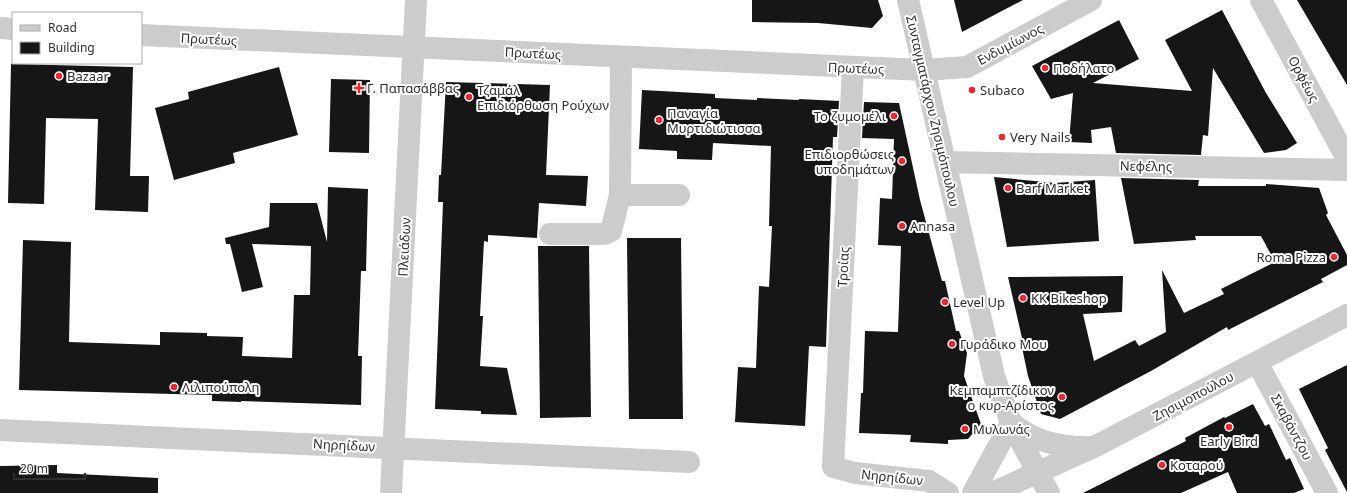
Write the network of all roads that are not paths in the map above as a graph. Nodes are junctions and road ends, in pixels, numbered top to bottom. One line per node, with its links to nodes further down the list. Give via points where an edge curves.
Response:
1 (416, 0): 8 (street, Πλειάδων)
2 (908, 0): 11 (street, Συνταγματάρχου Ζησιμόπουλου)
3 (1092, 0): 11 (street, Ενδυμίωνος, via 967,67)
4 (1261, 0): 12 (street, Ορφέως)
5 (0, 28): 6 (street)
6 (12, 29)
7 (142, 35): 8 (street, Πρωτέως)
8 (413, 48): 9 (street, Πρωτέως); 23 (street, Πλειάδων)
9 (621, 57): 10 (street, Πρωτέως); 15 (street)
10 (853, 68): 11 (street, Πρωτέως); 25 (street, Τροίας)
11 (924, 70): 13 (street, Συνταγματάρχου Ζησιμόπουλου)
12 (1347, 159)
13 (945, 162): 14 (street, Νεφέλης); 20 (street, Συνταγματάρχου Ζησιμόπουλου, via 987,351)
14 (1347, 170)
15 (620, 195): 16 (street); 17 (street, via 611,231 605,234)
16 (680, 195)
17 (550, 234)
18 (1347, 315): 19 (street, Ζησιμοπούλου)
19 (1257, 362): 22 (street, Ζησιμοπούλου); 32 (street, Σκαβάντζου)
20 (1012, 423): 22 (street, via 1023,432 1058,445); 26 (street, Συνταγματάρχου Ζησιμόπουλου); 29 (street)
21 (0, 430): 23 (street, Νηρηίδων)
22 (1096, 446): 26 (street, Ζησιμοπούλου)
23 (393, 448): 24 (street, Νηρηίδων); 27 (street, Πλειάδων)
24 (689, 462)
25 (833, 467): 28 (street, Νηρηίδων, via 855,473 929,481)
26 (1038, 472): 30 (street, Ζησιμοπούλου); 31 (street, Συνταγματάρχου Ζησιμόπουλου)
27 (391, 493)
28 (948, 493)
29 (973, 493)
30 (992, 493)
31 (1049, 493)
32 (1327, 493)

